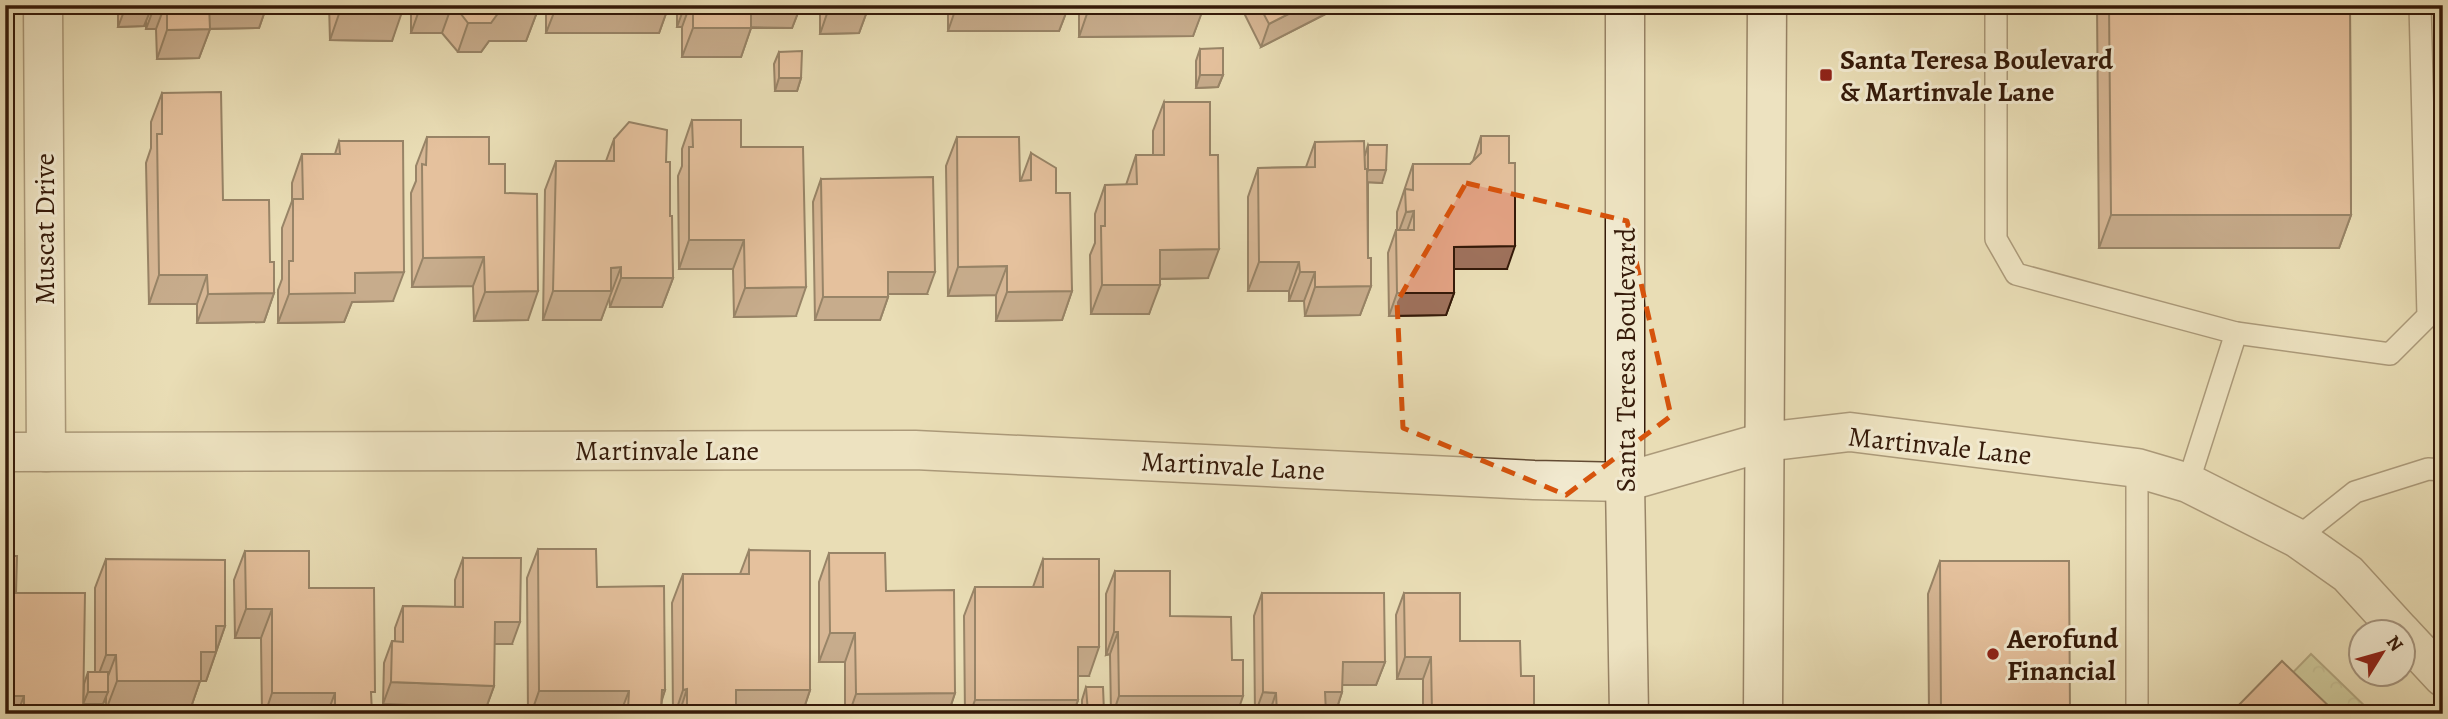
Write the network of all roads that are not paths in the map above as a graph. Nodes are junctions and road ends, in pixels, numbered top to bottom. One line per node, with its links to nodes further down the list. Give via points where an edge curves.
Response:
1 (43, 5): 9 (street, Muscat Drive)
2 (1625, 5): 12 (street, Santa Teresa Boulevard)
3 (1767, 5): 7 (street)
4 (1996, 5): 6 (lane, via 1996,239 2016,274)
5 (2420, 5): 6 (lane, via 2428,316 2390,354)
6 (2236, 333): 13 (lane)
7 (1764, 442): 10 (street, Martinvale Lane, via 1850,432); 12 (street, Martinvale Lane); 19 (street)
8 (5, 452): 9 (street, Martinvale Lane)
9 (46, 452): 12 (street, Martinvale Lane, via 915,450)
10 (2137, 468): 13 (street, Martinvale Lane); 20 (lane)
11 (2443, 470): 14 (lane, via 2428,469 2355,492)
12 (1625, 482): 18 (street, Santa Teresa Boulevard)
13 (2188, 483): 14 (street, Martinvale Lane)
14 (2297, 538): 15 (street, Martinvale Lane, via 2348,574)
15 (2389, 618)
16 (2416, 647): 17 (street, Martinvale Lane)
17 (2443, 677)
18 (1629, 714)
19 (1763, 714)
20 (2137, 714)

